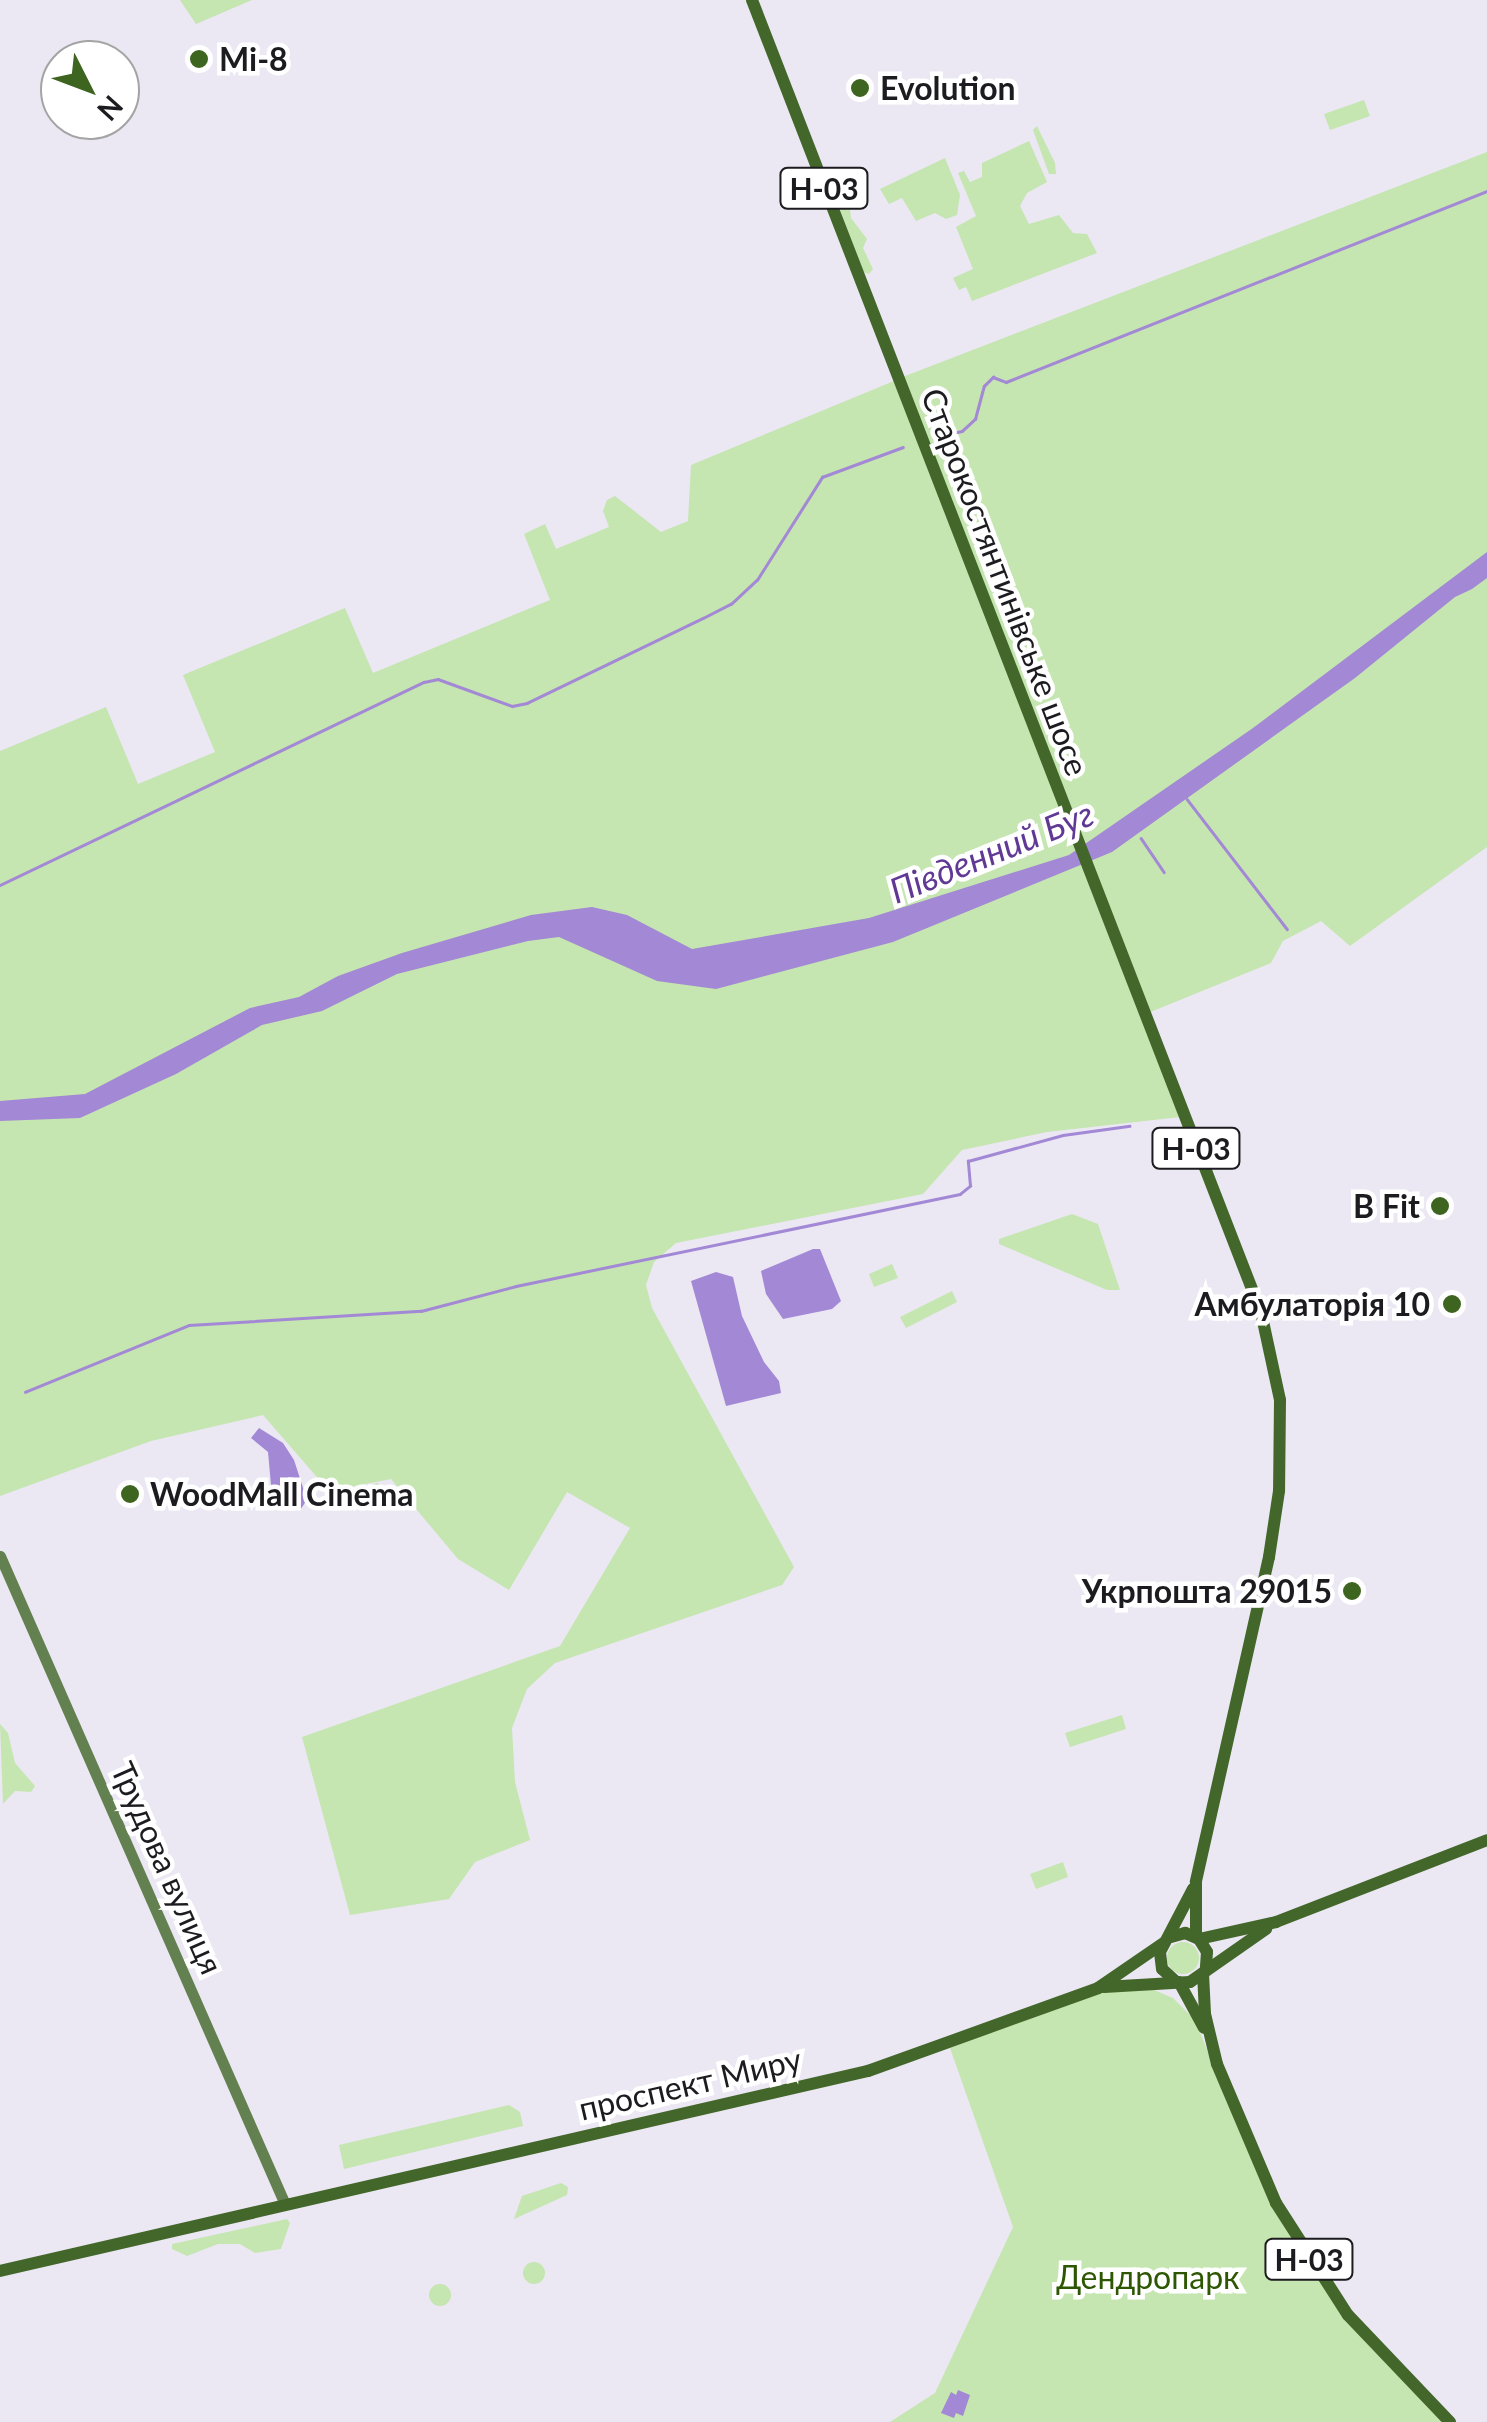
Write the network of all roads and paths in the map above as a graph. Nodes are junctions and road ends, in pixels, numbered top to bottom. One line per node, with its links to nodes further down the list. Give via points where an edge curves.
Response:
1 (752, 0): 4 (main road, Старокостянтинівське шосе / Н-03, via 1260,1312 1280,1400 1280,1473 1272,1540)
2 (0, 1556): 12 (main road, Трудова вулиця)
3 (1487, 1840): 5 (main road)
4 (1196, 1882): 6 (main road, Н-03); 7 (main road, Н-03)
5 (1276, 1922): 6 (main road); 8 (main road)
6 (1198, 1938): 7 (main road, via 1185,1933); 8 (main road, Н-03, via 1207,1952)
7 (1168, 1940): 9 (main road, Н-03, via 1160,1964); 10 (main road, проспект Миру)
8 (1204, 1970): 9 (main road); 11 (main road, Н-03)
9 (1176, 1981): 10 (main road, проспект Миру); 11 (main road, Н-03)
10 (1098, 1988): 12 (main road, проспект Миру, via 868,2071)
11 (1208, 2037): 14 (main road, Н-03, via 1260,2172 1310,2260 1374,2346)
12 (284, 2202): 13 (main road, проспект Миру)
13 (2, 2271)
14 (1450, 2422)

